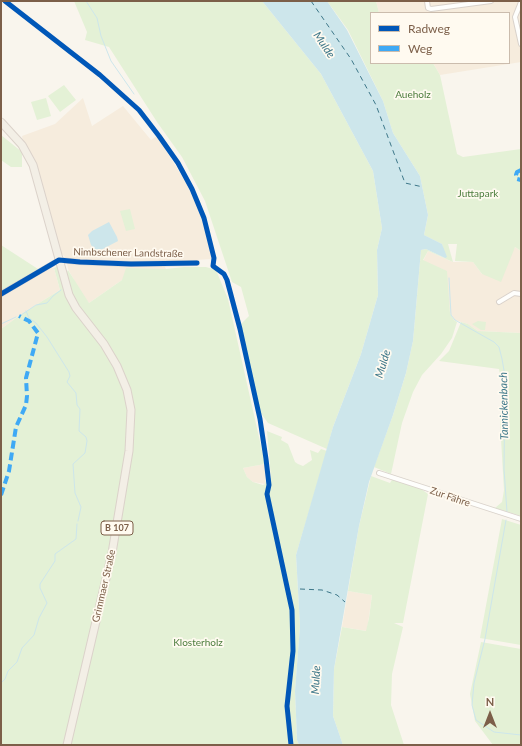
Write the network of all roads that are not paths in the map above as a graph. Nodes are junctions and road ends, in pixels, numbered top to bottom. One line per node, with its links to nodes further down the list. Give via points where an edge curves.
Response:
1 (427, 1): 2 (street, via 428,8 432,9)
2 (492, 1)
3 (521, 2): 4 (street, via 515,17)
4 (521, 44)
5 (1, 122): 6 (main road, Nimbschener Landstraße / B 107, via 22,145 33,165)
6 (59, 260): 7 (street, Nimbschener Landstraße, via 138,264); 8 (street); 11 (main road, Nimbschener Landstraße / B 107, via 70,298)
7 (197, 263)
8 (1, 294)
9 (521, 294): 10 (street, via 514,293)
10 (499, 302)
11 (85, 319): 14 (main road, Grimmaer Straße / B 107, via 104,344 121,376 129,397 132,426 108,576)
12 (379, 473): 13 (street, Zur Fähre)
13 (521, 519)
14 (67, 745)

